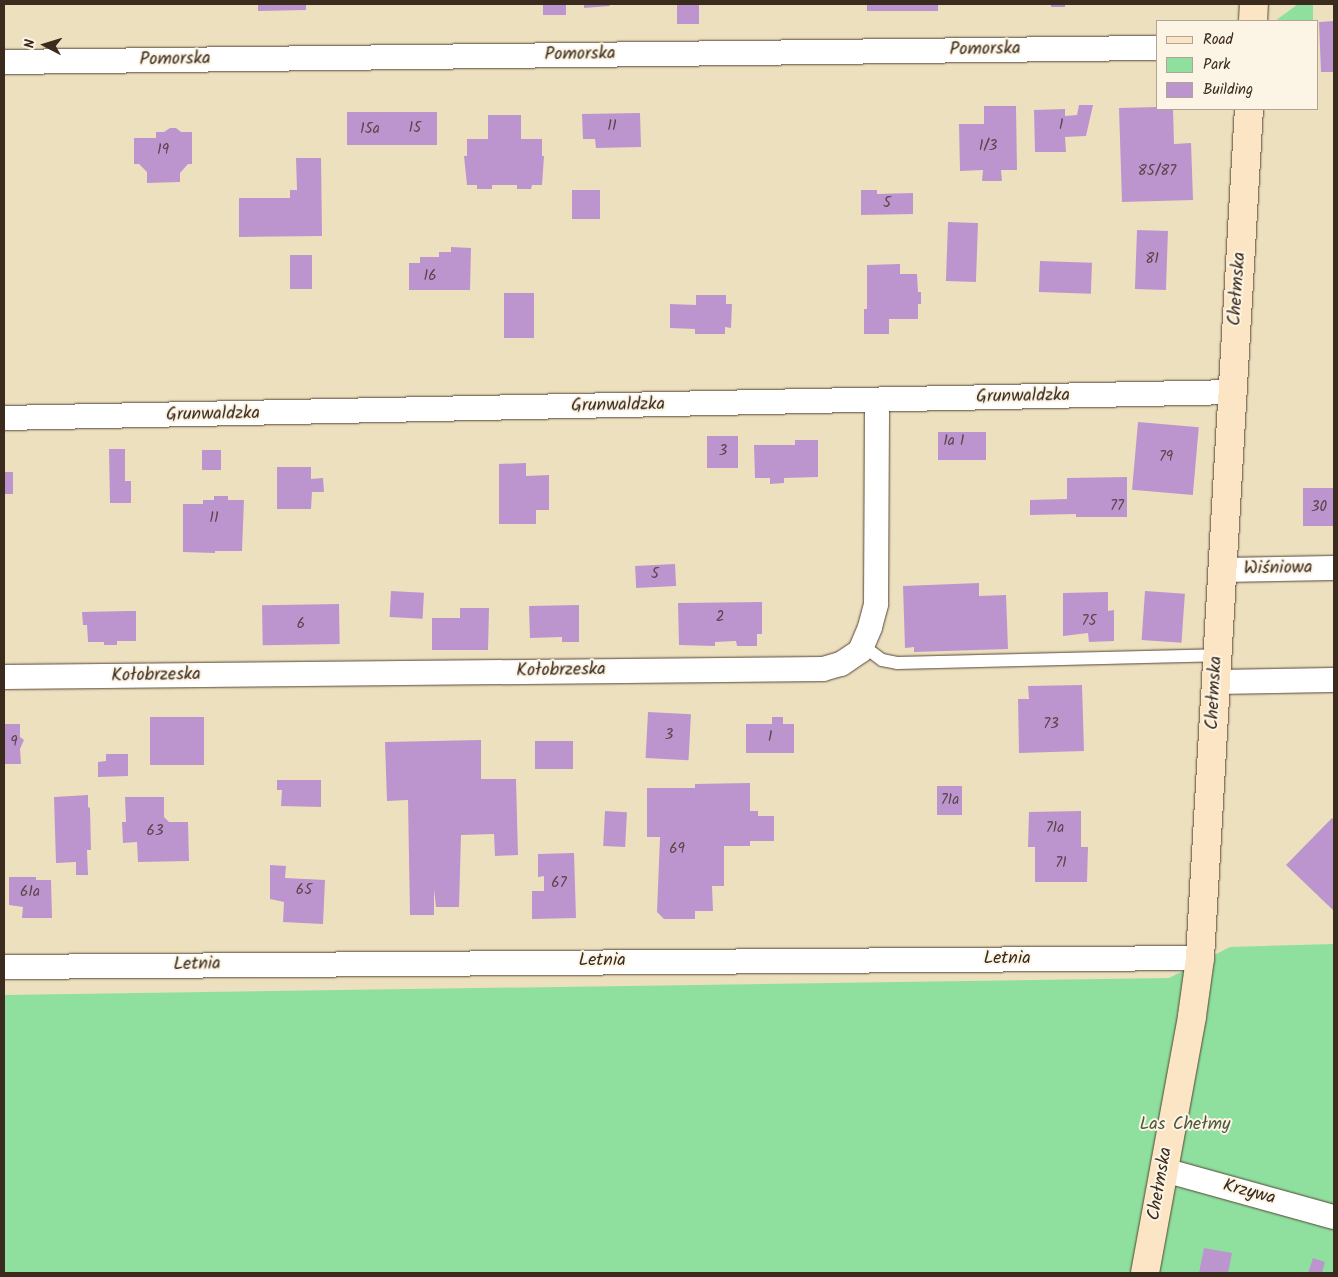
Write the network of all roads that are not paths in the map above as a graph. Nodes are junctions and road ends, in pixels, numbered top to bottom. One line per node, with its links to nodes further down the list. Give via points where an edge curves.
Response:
1 (1254, 4): 2 (street)
2 (1253, 20)
3 (1156, 48): 4 (street, Pomorska)
4 (4, 62)
5 (1248, 110): 6 (street, Chełmska)
6 (1232, 392): 7 (street, Grunwaldzka); 10 (street, Chełmska)
7 (876, 400): 8 (street, Grunwaldzka); 11 (street, Kołobrzeska, via 876,604)
8 (4, 418)
9 (1334, 568): 10 (street, Wiśniowa)
10 (1222, 570): 12 (street, Chełmska)
11 (862, 645): 12 (lane, via 882,660 897,663); 13 (street, Kołobrzeska, via 860,651 842,664 823,669)
12 (1217, 655): 15 (street, Chełmska)
13 (4, 677)
14 (1334, 680): 15 (street)
15 (1216, 682): 16 (street, Chełmska)
16 (1200, 958): 17 (street, Letnia); 18 (street, Chełmska)
17 (4, 967)
18 (1164, 1170): 19 (street, Krzywa); 20 (street, Chełmska)
19 (1334, 1217)
20 (1146, 1273)

